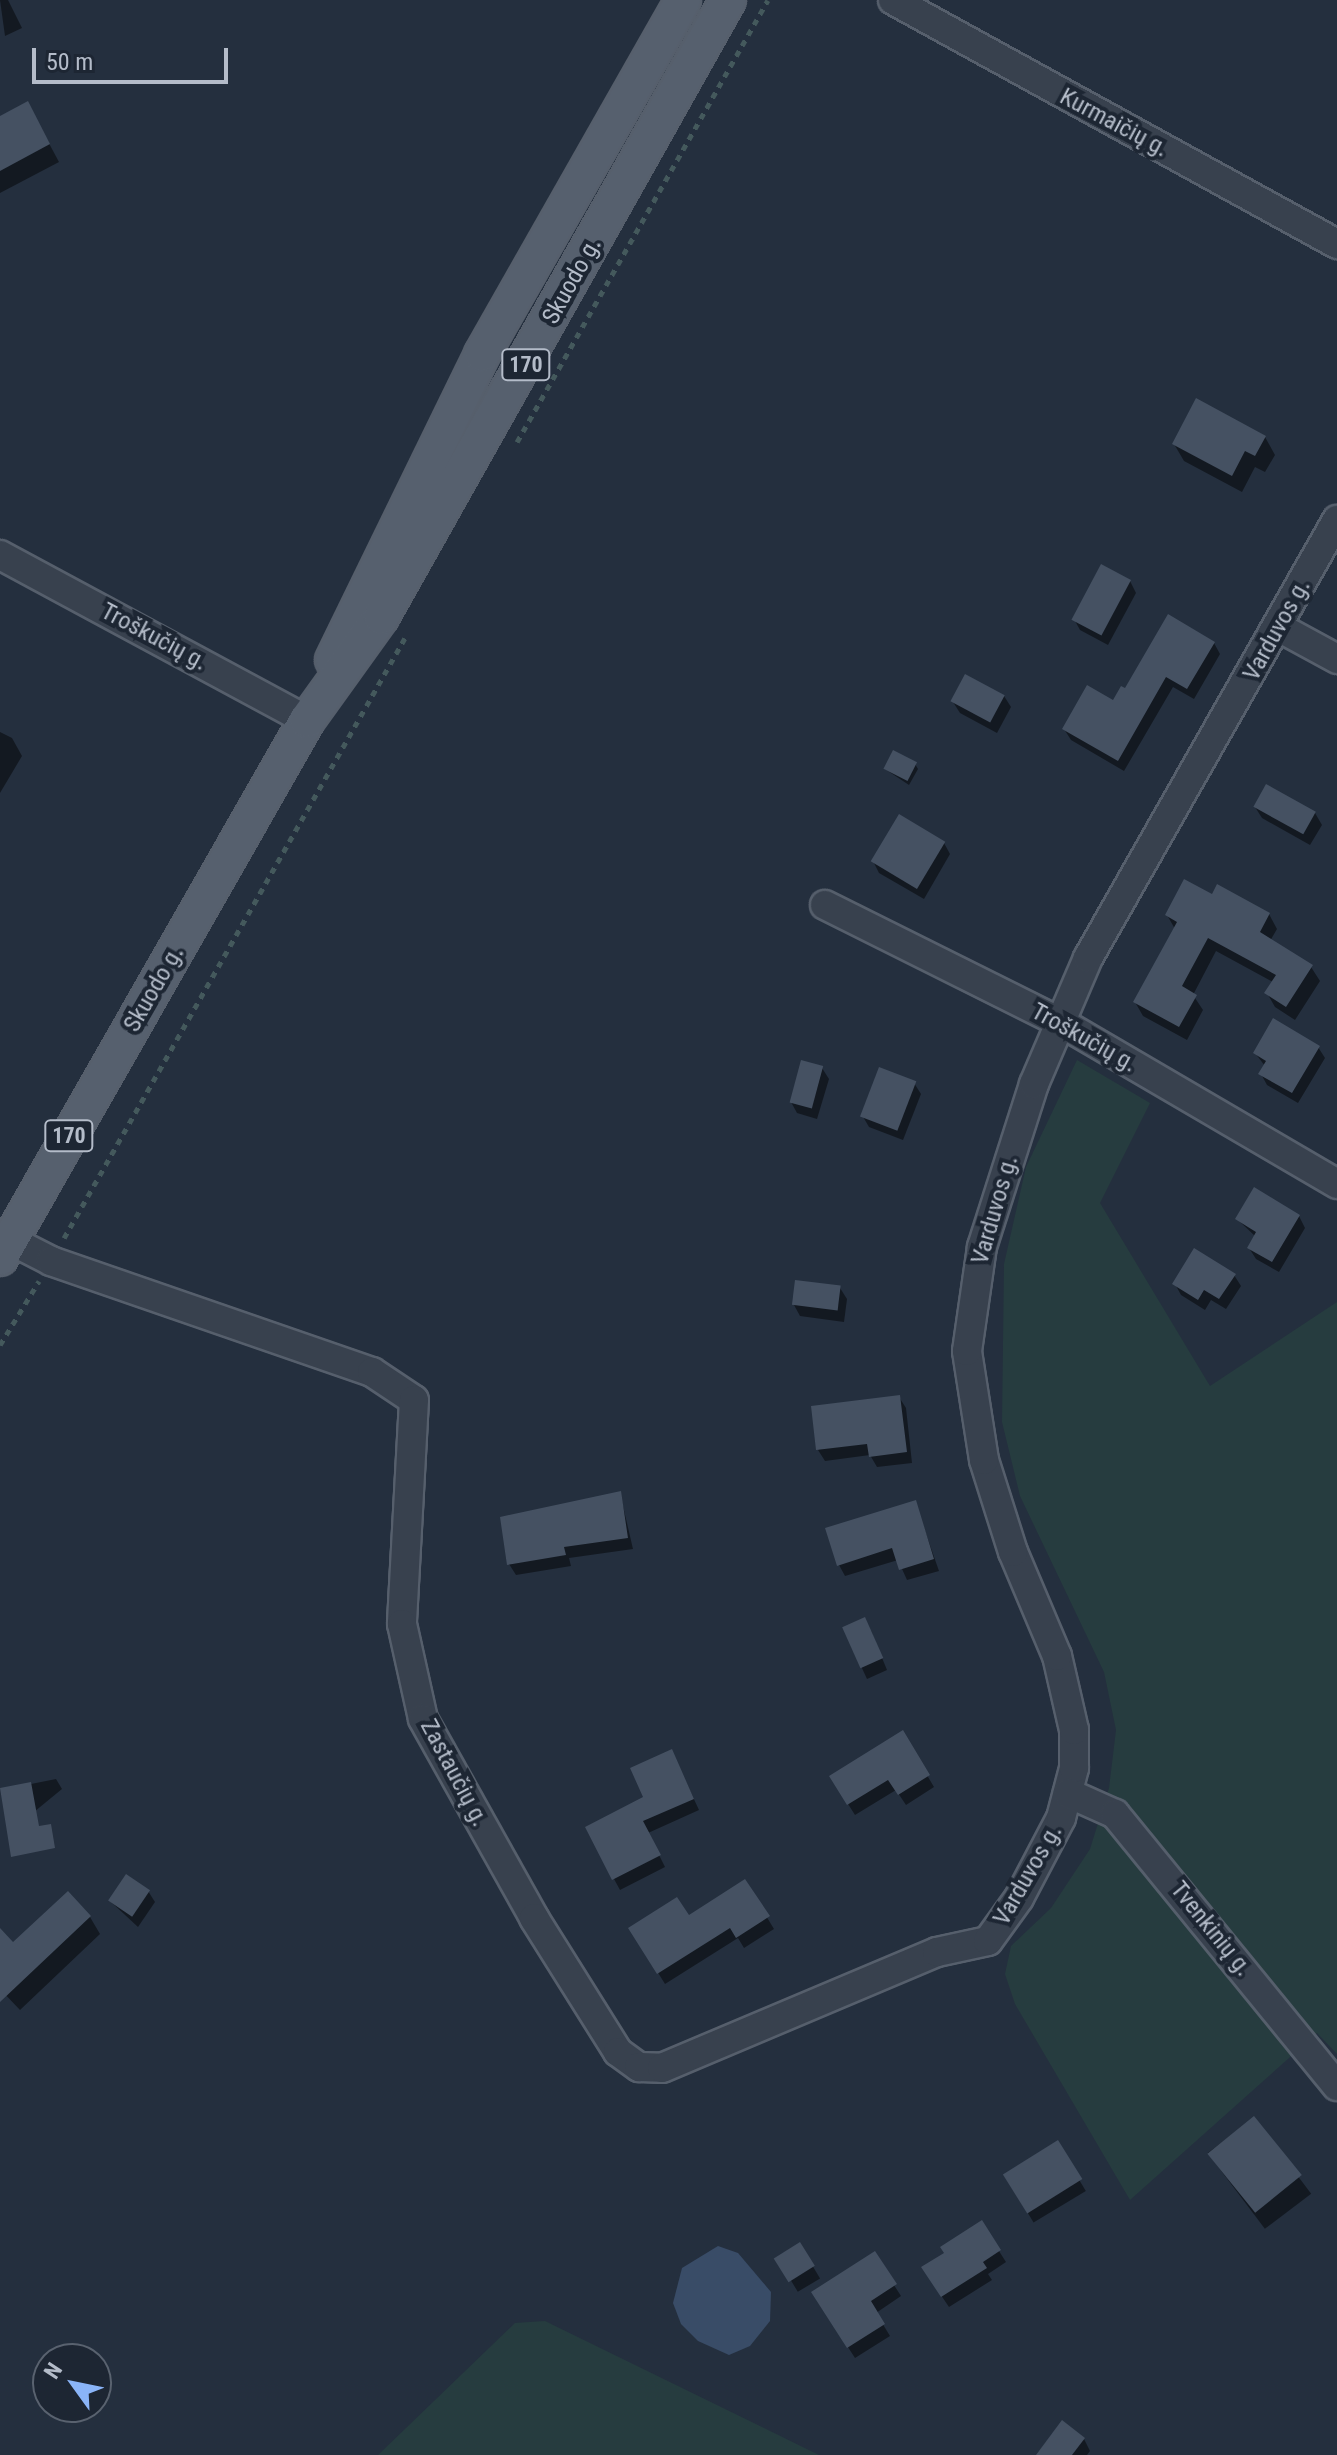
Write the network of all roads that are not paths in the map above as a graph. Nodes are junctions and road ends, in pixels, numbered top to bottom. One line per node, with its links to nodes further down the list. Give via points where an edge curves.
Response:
1 (683, 0): 9 (main road, Skuodo g. / 170, via 482,354 358,603)
2 (728, 0): 9 (main road, Skuodo g. / 170, via 381,617)
3 (893, 0): 4 (street, Kurmaičių g.)
4 (1337, 244)
5 (1337, 520): 7 (street, Varduvos g.)
6 (0, 555): 9 (street, Troškučių g.)
7 (1280, 628): 8 (street); 11 (street, Varduvos g., via 1118,900)
8 (1337, 659)
9 (307, 720): 13 (main road, Skuodo g. / 170)
10 (825, 905): 11 (street, Troškučių g.)
11 (1060, 1022): 12 (street, Troškučių g.); 14 (street, Varduvos g., via 1005,1168 982,1247 967,1351 997,1508 1068,1695 1074,1730)
12 (1337, 1184)
13 (5, 1249): 15 (street, Zastaučių g., via 372,1372 414,1400 402,1624 423,1719 534,1918 618,2052 639,2067 662,2068 937,1952)
14 (1068, 1793): 15 (street, Varduvos g., via 1042,1860); 16 (street, Tvenkinių g., via 1115,1814)
15 (988, 1941)
16 (1337, 2086)

